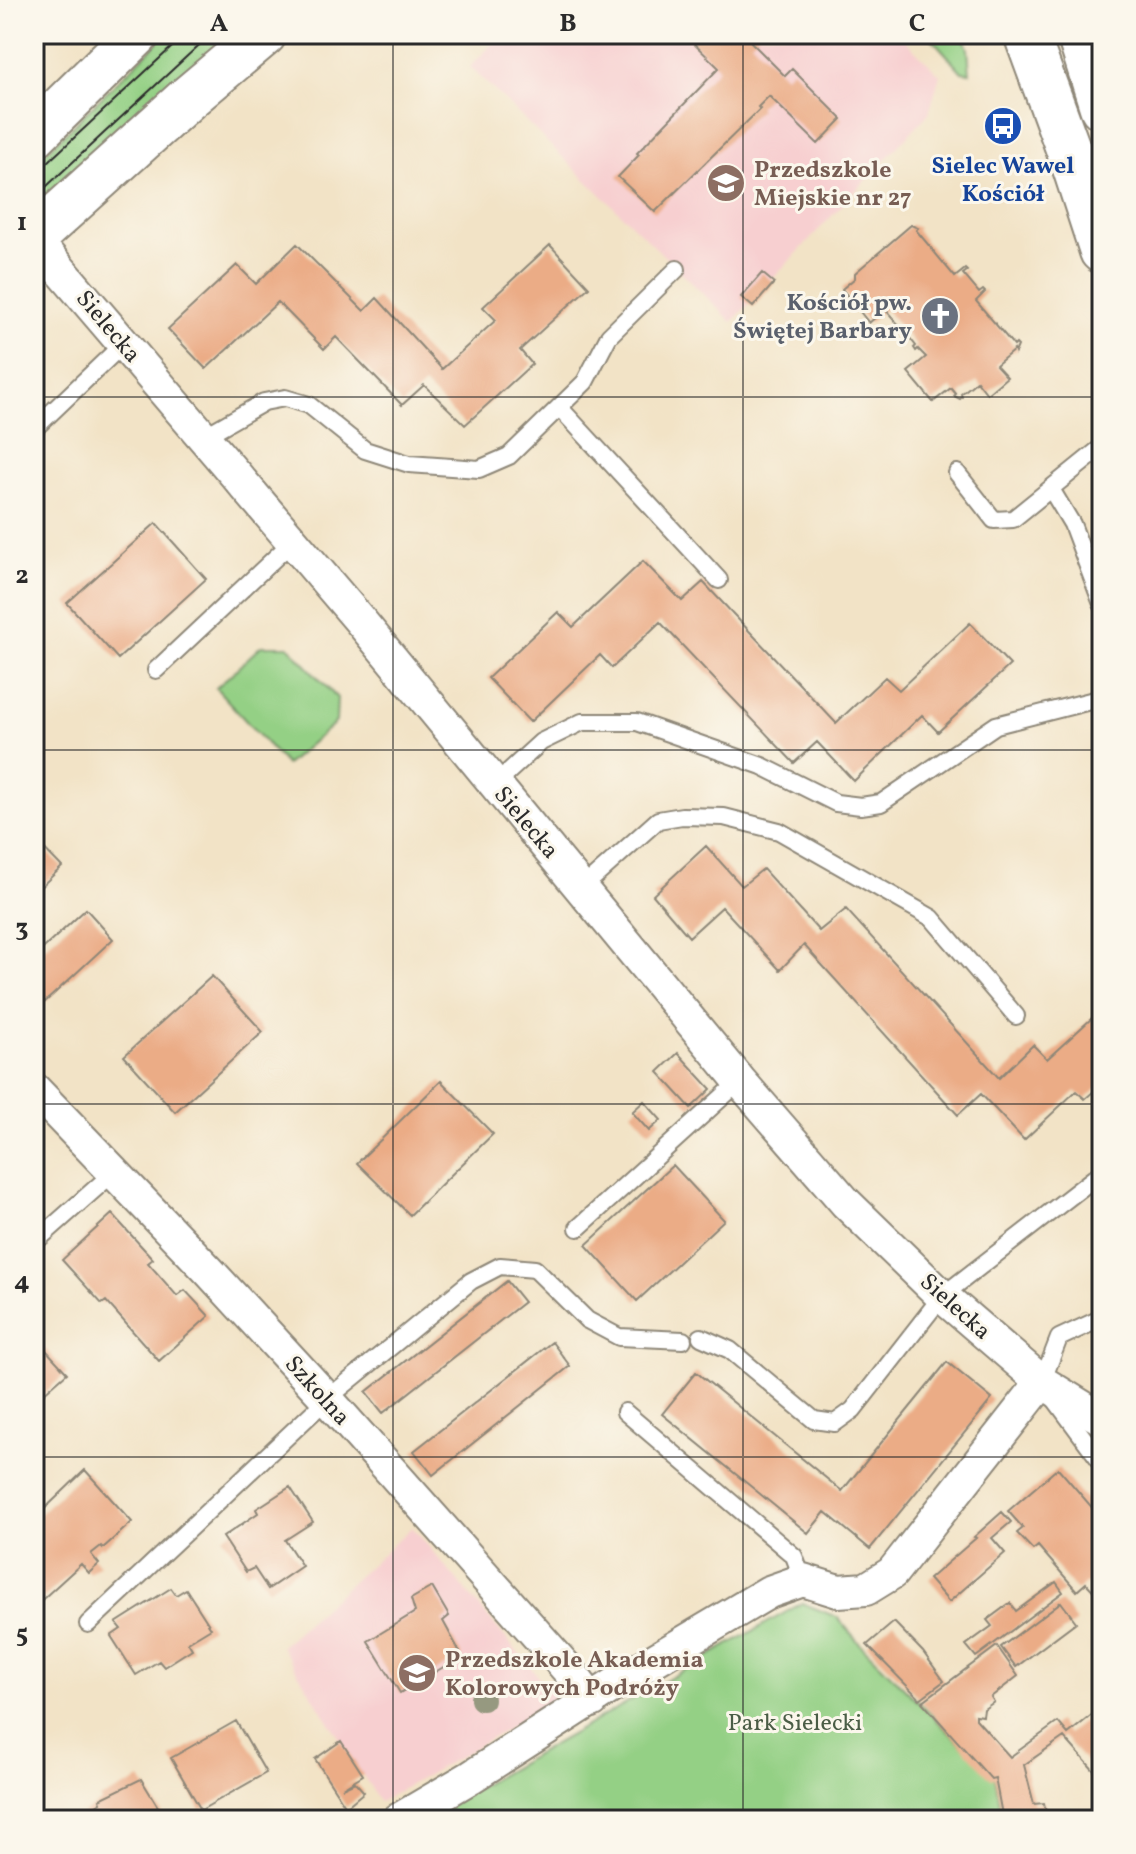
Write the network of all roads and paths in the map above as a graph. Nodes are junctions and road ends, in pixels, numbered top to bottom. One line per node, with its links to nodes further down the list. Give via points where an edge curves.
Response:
1 (137, 34): 6 (street)
2 (264, 34): 7 (street)
3 (1026, 34): 8 (street)
4 (1079, 34): 5 (street)
5 (1102, 107)
6 (34, 135)
7 (34, 238): 10 (street, Sielecka)
8 (1102, 251)
9 (677, 269): 11 (lane, via 609,336 585,382)
10 (123, 344): 12 (lane); 13 (street, Sielecka)
11 (559, 407): 13 (lane, via 509,456 479,469 409,464 365,450 309,405 285,398 264,402); 18 (lane)
12 (34, 429)
13 (203, 437): 17 (street, Sielecka)
14 (1102, 447): 16 (lane)
15 (957, 473): 16 (lane, via 994,520 1013,519)
16 (1051, 489): 19 (lane, via 1072,524)
17 (292, 542): 20 (lane); 22 (street, Sielecka)
18 (719, 580)
19 (1102, 604)
20 (156, 670)
21 (1102, 698): 22 (lane, via 996,725 881,803 861,806 836,803 762,766 637,722 582,722 541,742)
22 (495, 784): 23 (street, Sielecka)
23 (582, 888): 24 (lane, via 658,820 724,817 779,831 932,918); 25 (street, Sielecka)
24 (1016, 1016)
25 (740, 1081): 29 (lane); 31 (street, Sielecka, via 846,1203)
26 (34, 1089): 28 (street, Szkolna)
27 (1102, 1172): 31 (lane)
28 (113, 1173): 30 (lane); 36 (street, Szkolna)
29 (578, 1228)
30 (34, 1243)
31 (942, 1296): 33 (lane, via 853,1410 835,1423 814,1420 730,1350); 35 (street, Sielecka)
32 (1102, 1318): 35 (lane, via 1059,1338)
33 (701, 1337)
34 (683, 1340): 36 (lane, via 619,1337 587,1320 535,1269 500,1266 471,1281)
35 (1042, 1382): 38 (street, Sielecka); 39 (lane); 40 (street, via 892,1573 866,1589 838,1591)
36 (327, 1399): 41 (lane); 42 (street, Szkolna)
37 (625, 1412): 40 (lane, via 794,1556)
38 (1102, 1419)
39 (1102, 1463)
40 (803, 1580): 42 (street, via 769,1592)
41 (88, 1624)
42 (592, 1701): 43 (street)
43 (398, 1820)

